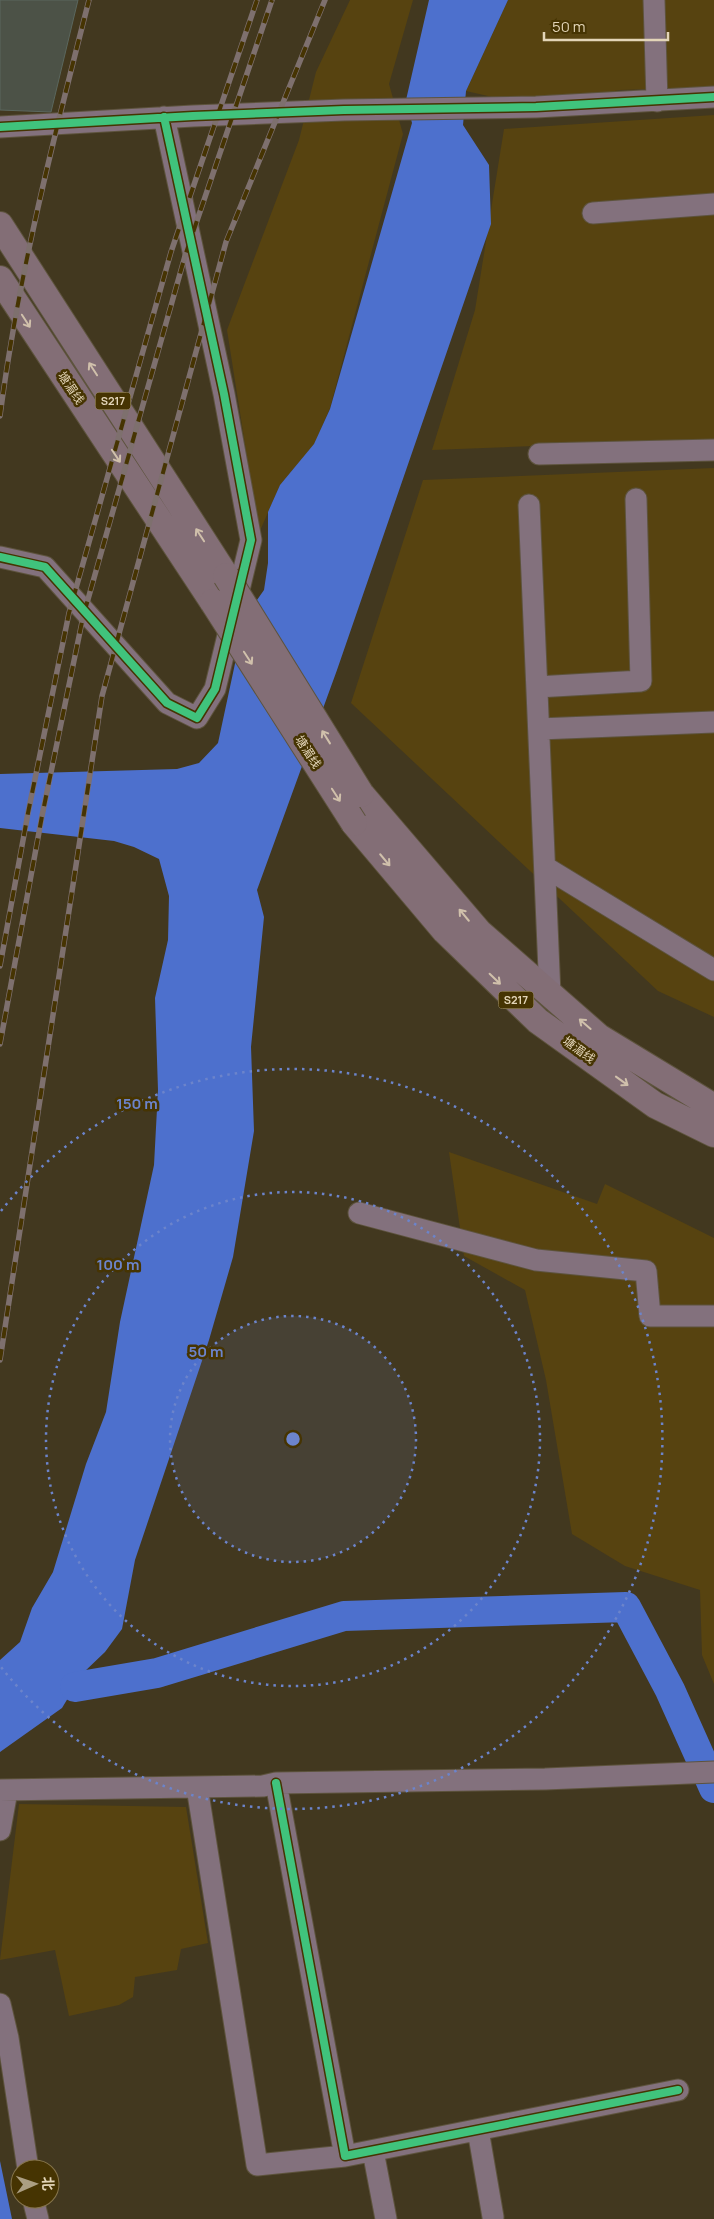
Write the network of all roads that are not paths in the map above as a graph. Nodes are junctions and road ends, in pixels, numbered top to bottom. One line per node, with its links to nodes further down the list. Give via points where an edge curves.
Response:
1 (654, 0): 3 (street)
2 (714, 97): 3 (street)
3 (657, 101): 4 (street)
4 (164, 117): 5 (street); 14 (street, via 224,394 251,540 215,689 198,718 167,703 46,567)
5 (0, 127)
6 (714, 204): 7 (street)
7 (593, 213)
8 (0, 225): 20 (main road, S217, one-way to 8, bridge, via 479,932 361,794 226,576)
9 (0, 280): 22 (main road, 塘湄线 / S217, one-way to 22, bridge, via 213,602 354,823 445,931 538,1021 655,1105)
10 (714, 450): 11 (street)
11 (539, 454)
12 (636, 499): 15 (street, via 641,680)
13 (529, 505): 15 (street)
14 (0, 557)
15 (537, 687): 17 (street)
16 (714, 722): 17 (street)
17 (539, 729): 18 (street)
18 (545, 867): 19 (street); 20 (street)
19 (714, 970)
20 (550, 994): 21 (main road, S217, one-way to 20, via 599,1036)
21 (714, 1107)
22 (714, 1134)
23 (359, 1213): 24 (street, via 536,1260 646,1271 650,1316)
24 (714, 1316)
25 (714, 1772): 26 (street, via 535,1779)
26 (276, 1783): 27 (street); 34 (street)
27 (197, 1788): 28 (street); 34 (street, via 257,2165)
28 (3, 1791): 29 (street)
29 (0, 1830)
30 (0, 2004): 35 (street)
31 (678, 2090): 32 (street)
32 (478, 2130): 33 (street); 36 (street)
33 (373, 2151): 34 (street); 37 (street)
34 (345, 2156)
35 (26, 2159)
36 (493, 2217)
37 (386, 2219)

